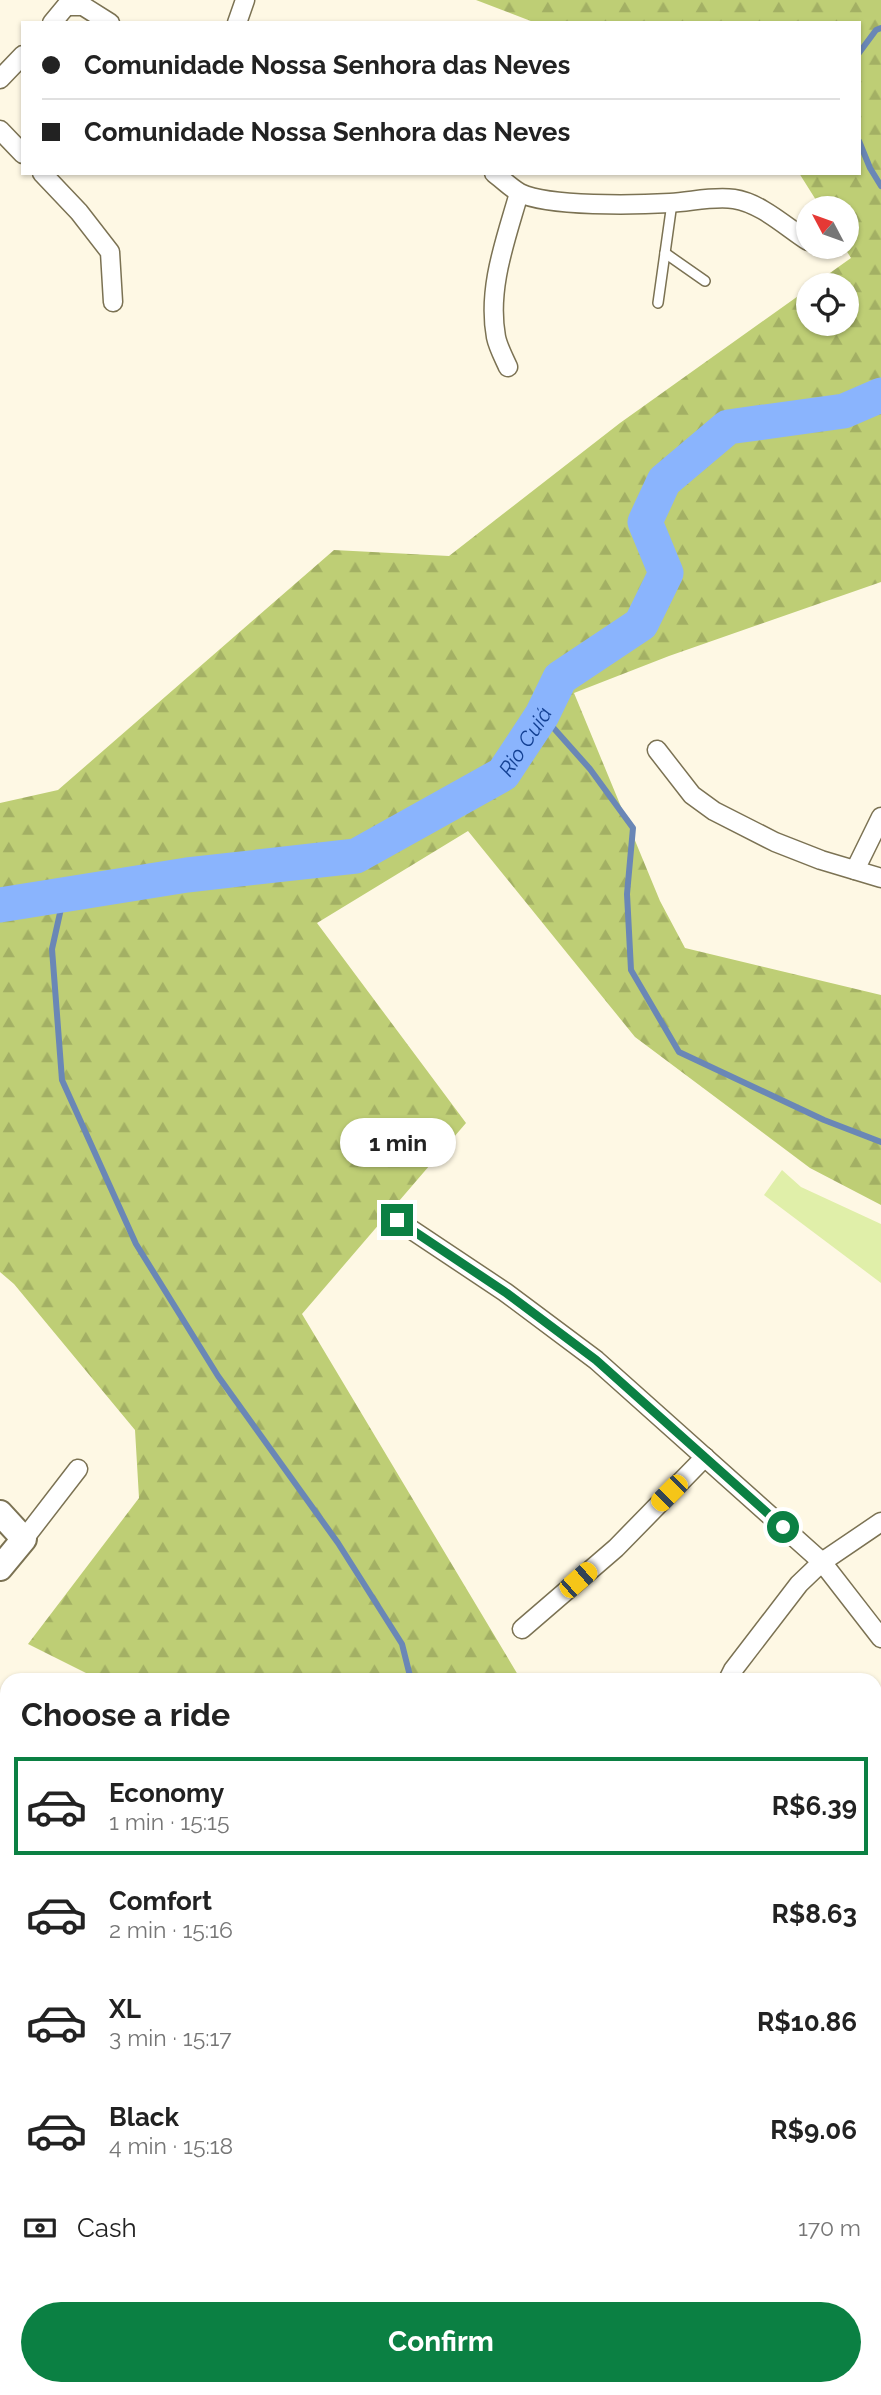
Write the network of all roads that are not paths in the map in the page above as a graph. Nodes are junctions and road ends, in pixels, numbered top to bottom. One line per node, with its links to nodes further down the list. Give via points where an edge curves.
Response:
1 (245, 0): 5 (street)
2 (66, 2): 3 (street); 4 (street, via 83,6)
3 (53, 21)
4 (107, 21)
5 (238, 21)
6 (21, 57): 7 (street)
7 (0, 79)
8 (0, 130): 9 (street)
9 (21, 152)
10 (43, 175): 17 (street, via 110,252)
11 (496, 175): 12 (street)
12 (519, 193): 13 (street, via 571,202); 19 (street, via 495,293 497,340)
13 (672, 203): 14 (street, via 736,199); 15 (lane)
14 (796, 233)
15 (665, 253): 16 (lane); 18 (lane)
16 (705, 281)
17 (113, 302)
18 (658, 303)
19 (508, 368)
20 (657, 750): 22 (street, via 692,795 715,811 775,842)
21 (881, 817): 22 (street)
22 (855, 870): 23 (street)
23 (881, 878)
24 (397, 1220): 25 (street, via 596,1360)
25 (705, 1457): 30 (street); 32 (street, via 615,1548)
26 (78, 1469): 29 (street)
27 (0, 1513): 29 (main road)
28 (881, 1522): 30 (street)
29 (24, 1539): 31 (main road)
30 (822, 1562): 33 (street); 34 (street, via 799,1584)
31 (0, 1569)
32 (522, 1629)
33 (881, 1638)
34 (732, 1673)

